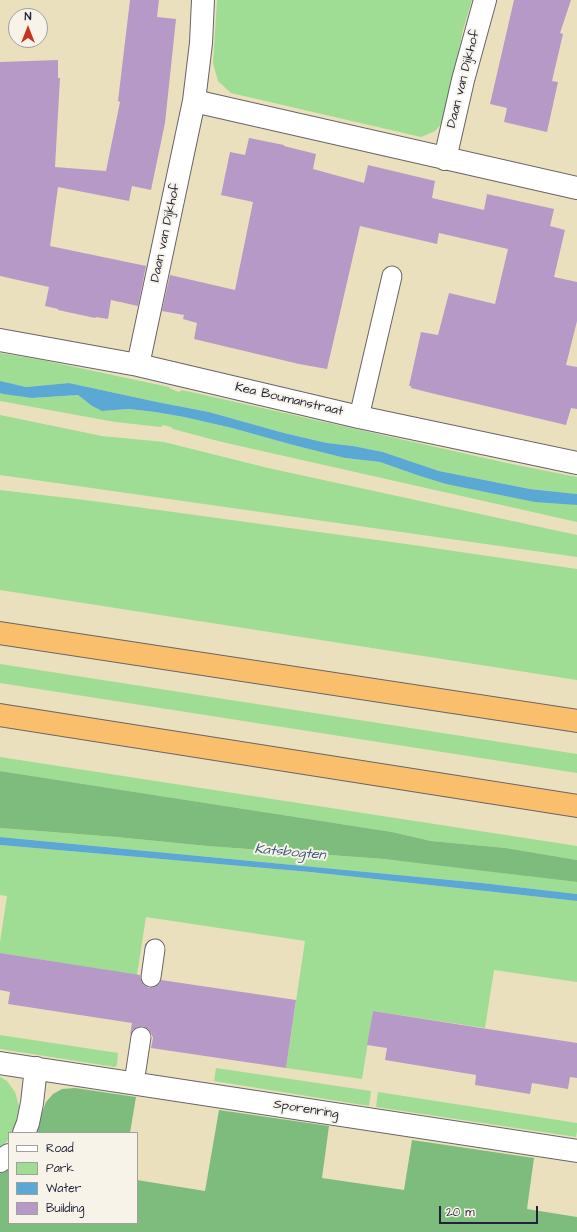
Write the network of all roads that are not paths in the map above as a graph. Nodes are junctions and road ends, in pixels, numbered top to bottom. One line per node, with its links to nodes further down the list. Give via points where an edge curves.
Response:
1 (202, 0): 3 (street, Daan van Dijkhof, via 201,43)
2 (485, 0): 4 (street, Daan van Dijkhof)
3 (194, 101): 4 (street); 8 (street, Daan van Dijkhof)
4 (445, 159): 5 (street)
5 (577, 188)
6 (392, 276): 9 (lane)
7 (0, 340): 8 (street, Kea Boumanstraat)
8 (138, 365): 9 (street, Kea Boumanstraat)
9 (359, 417): 10 (street, Kea Boumanstraat)
10 (577, 463)
11 (0, 633): 13 (highway)
12 (0, 715): 14 (highway)
13 (577, 721)
14 (577, 806)
15 (155, 949): 16 (lane)
16 (151, 977)
17 (141, 1036): 20 (lane)
18 (0, 1063): 19 (street, Sporenring)
19 (36, 1068): 20 (street, Sporenring); 21 (street, via 32,1103)
20 (134, 1083): 22 (street, Sporenring)
21 (24, 1132)
22 (577, 1151)

